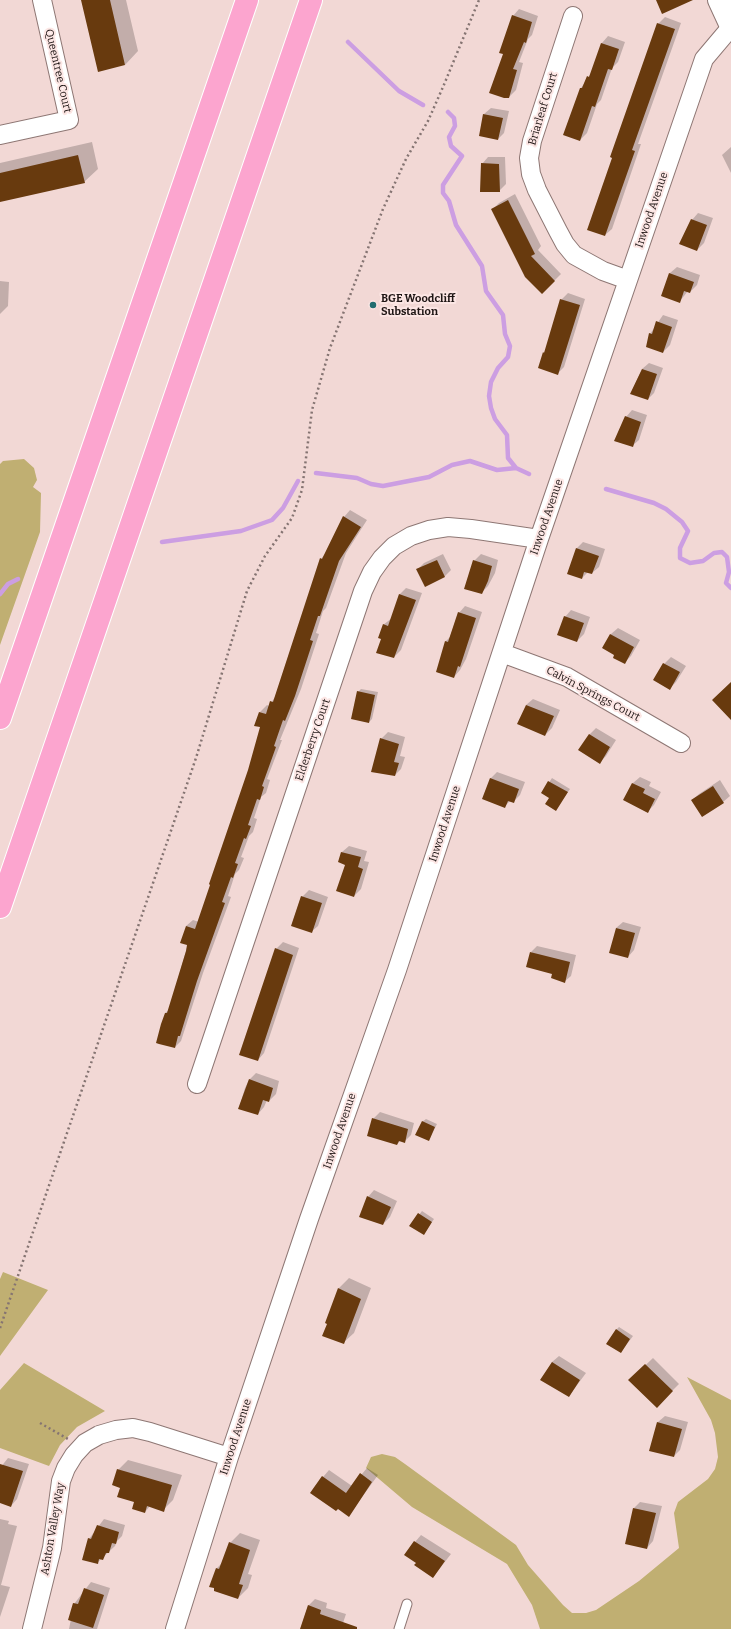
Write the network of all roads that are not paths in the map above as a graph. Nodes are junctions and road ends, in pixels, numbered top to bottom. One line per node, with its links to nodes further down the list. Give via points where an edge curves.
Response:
1 (42, 0): 7 (street, Queentree Court, via 69,120)
2 (247, 0): 11 (highway)
3 (311, 0): 13 (highway)
4 (719, 0): 6 (street)
5 (573, 16): 8 (street, Briarleaf Court, via 532,141 529,158 531,174 558,231 574,254 603,271)
6 (731, 27): 8 (street, Inwood Avenue, via 704,59)
7 (0, 135)
8 (628, 280): 9 (street, Inwood Avenue)
9 (540, 539): 10 (street, Inwood Avenue); 14 (street, Elderberry Court, via 448,527 429,530 394,546 372,572 363,591)
10 (502, 653): 12 (street, Calvin Springs Court, via 567,677); 15 (street, Inwood Avenue, via 397,970)
11 (0, 718)
12 (681, 743)
13 (0, 907)
14 (197, 1084)
15 (229, 1457): 17 (street, Ashton Valley Way, via 133,1428 99,1435 85,1443 74,1455 61,1482 52,1548); 18 (street, Inwood Avenue)
16 (407, 1604): 19 (lane)
17 (32, 1629)
18 (175, 1629)
19 (399, 1629)

